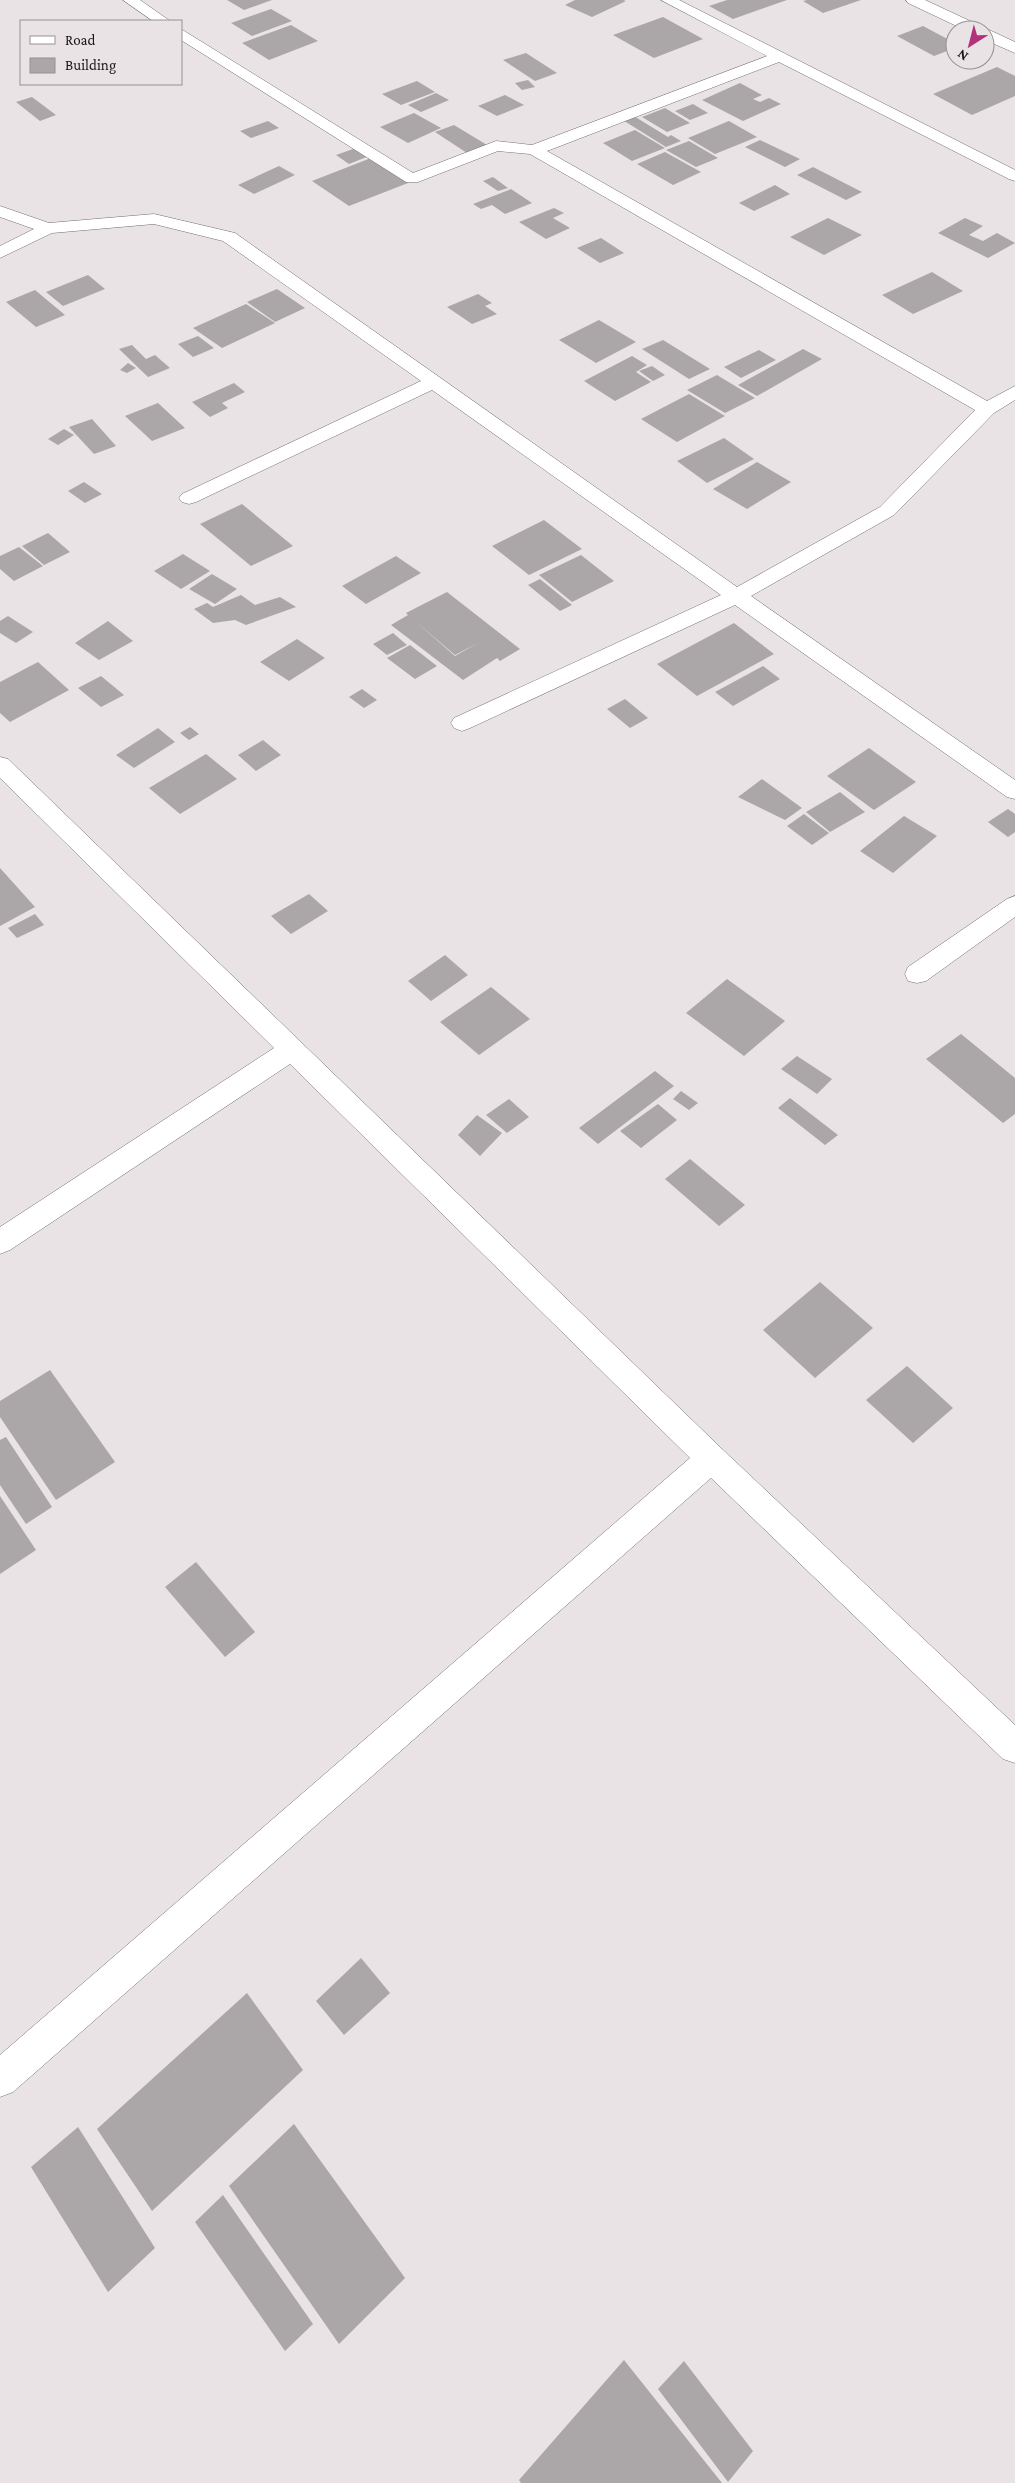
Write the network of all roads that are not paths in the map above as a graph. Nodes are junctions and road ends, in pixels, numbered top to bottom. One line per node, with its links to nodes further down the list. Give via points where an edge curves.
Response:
1 (130, 0): 4 (street)
2 (668, 0): 9 (street)
3 (913, 0): 5 (street)
4 (161, 20)
5 (956, 20)
6 (182, 34): 10 (street, via 412,179 496,146)
7 (995, 39): 8 (street)
8 (1015, 48)
9 (780, 56): 10 (street); 11 (street)
10 (534, 150): 17 (street)
11 (1015, 176)
12 (0, 211): 13 (street)
13 (48, 228): 14 (street); 15 (street, via 154,219 229,237)
14 (0, 252)
15 (434, 382): 18 (street); 19 (street)
16 (1015, 392): 17 (street)
17 (986, 409): 19 (street, via 887,511)
18 (189, 498)
19 (736, 596): 20 (street); 22 (street)
20 (462, 723)
21 (0, 765): 25 (street)
22 (1015, 791)
23 (1015, 905): 24 (street)
24 (917, 974)
25 (293, 1049): 26 (street); 27 (street)
26 (0, 1242)
27 (712, 1459): 28 (street); 29 (street)
28 (1015, 1747)
29 (0, 2079)

